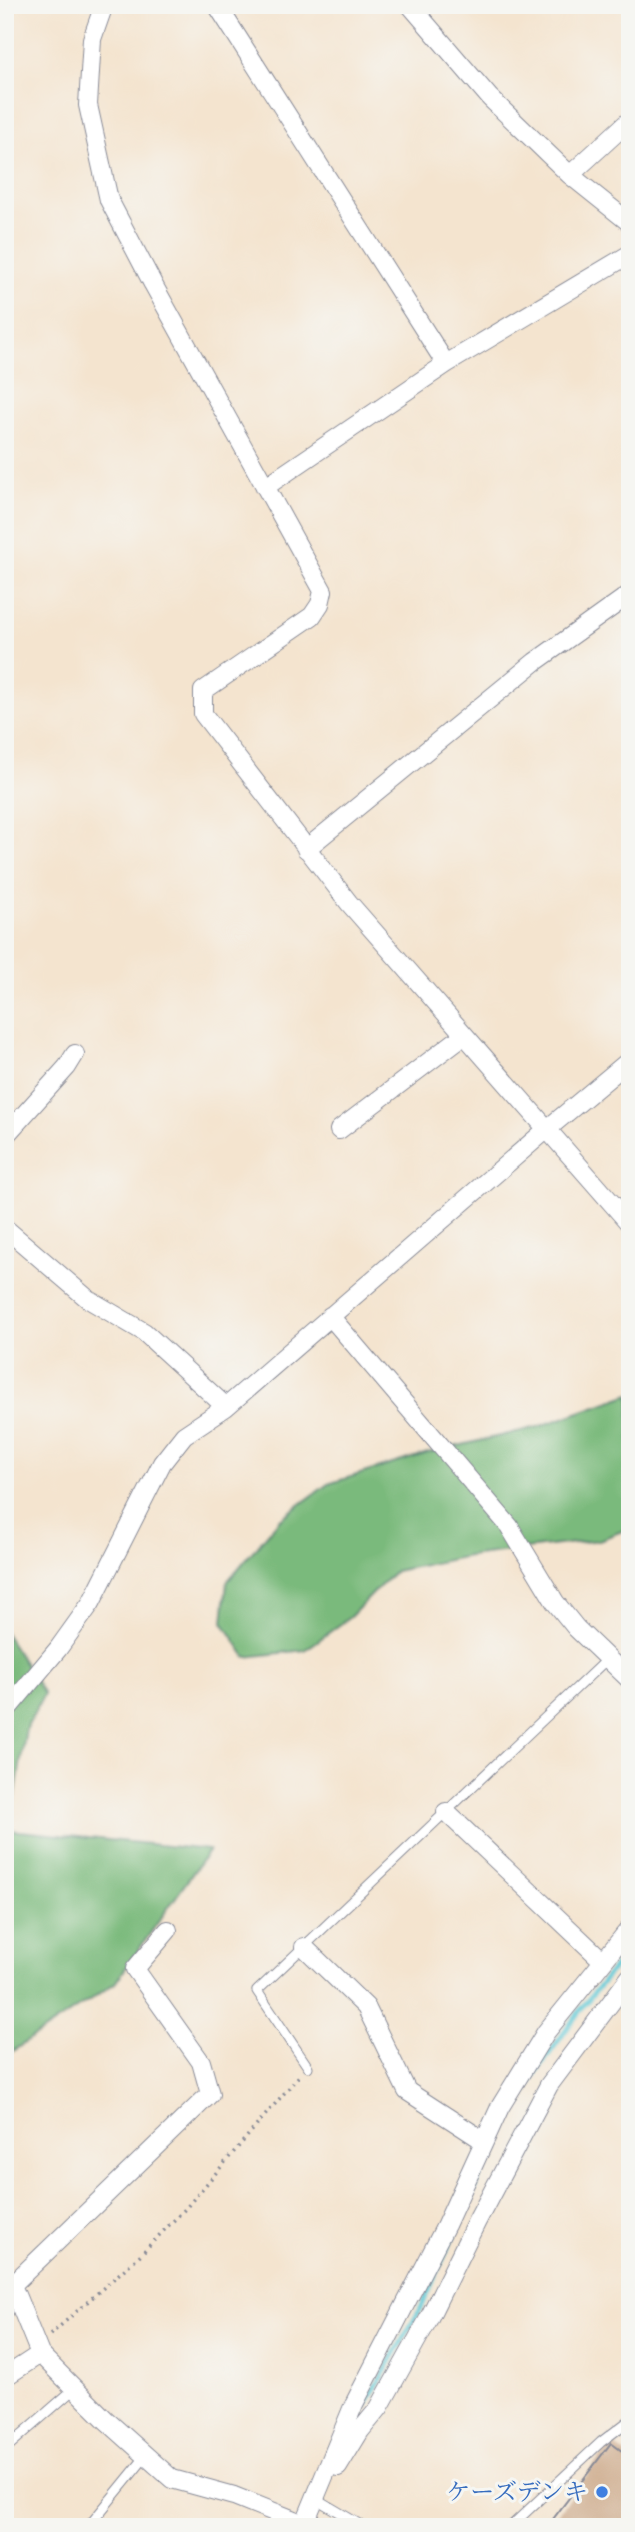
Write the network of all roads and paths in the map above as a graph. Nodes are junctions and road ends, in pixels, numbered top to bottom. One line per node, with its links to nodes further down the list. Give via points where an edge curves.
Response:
1 (104, 5): 9 (street, via 92,39 88,105 109,200)
2 (216, 5): 8 (street)
3 (410, 5): 5 (street, via 490,98)
4 (630, 120): 5 (street)
5 (570, 175): 6 (street)
6 (630, 223)
7 (630, 254): 8 (street)
8 (446, 364): 9 (street)
9 (265, 486): 11 (street, via 323,591 320,604 312,616 203,691 204,714)
10 (630, 594): 11 (street, via 535,662)
11 (306, 849): 12 (street)
12 (464, 1035): 15 (street); 16 (street)
13 (75, 1054): 17 (street)
14 (630, 1060): 16 (street)
15 (339, 1130)
16 (546, 1130): 18 (street); 20 (street)
17 (5, 1136)
18 (630, 1224)
19 (5, 1228): 21 (street, via 78,1292 144,1332)
20 (330, 1316): 21 (street); 22 (street, via 509,1526 555,1602)
21 (226, 1407): 24 (street, via 184,1435 162,1463 91,1603)
22 (607, 1659): 23 (street); 25 (lane)
23 (630, 1680)
24 (5, 1712)
25 (446, 1812): 28 (lane); 29 (street)
26 (630, 1928): 29 (street)
27 (168, 1930): 35 (street, via 135,1969 201,2062 210,2095 12,2285)
28 (304, 1947): 31 (lane, via 257,1991); 32 (street, via 366,2007 407,2091)
29 (603, 1961): 32 (street, via 546,2032)
30 (630, 1977): 33 (street, via 549,2085)
31 (308, 2067): 35 (path, via 185,2209 47,2337)
32 (484, 2141): 33 (street)
33 (463, 2213): 34 (street); 34 (street)
34 (415, 2315): 41 (street, via 379,2408); 42 (street, via 354,2404)
35 (40, 2354): 36 (street); 37 (street)
36 (5, 2377)
37 (74, 2389): 39 (lane); 40 (street)
38 (630, 2420): 45 (lane)
39 (5, 2449)
40 (146, 2456): 42 (street, via 172,2479 234,2496); 43 (lane)
41 (318, 2500): 42 (street); 44 (lane)
42 (303, 2525)
43 (88, 2527)
44 (364, 2527)
45 (510, 2527)

